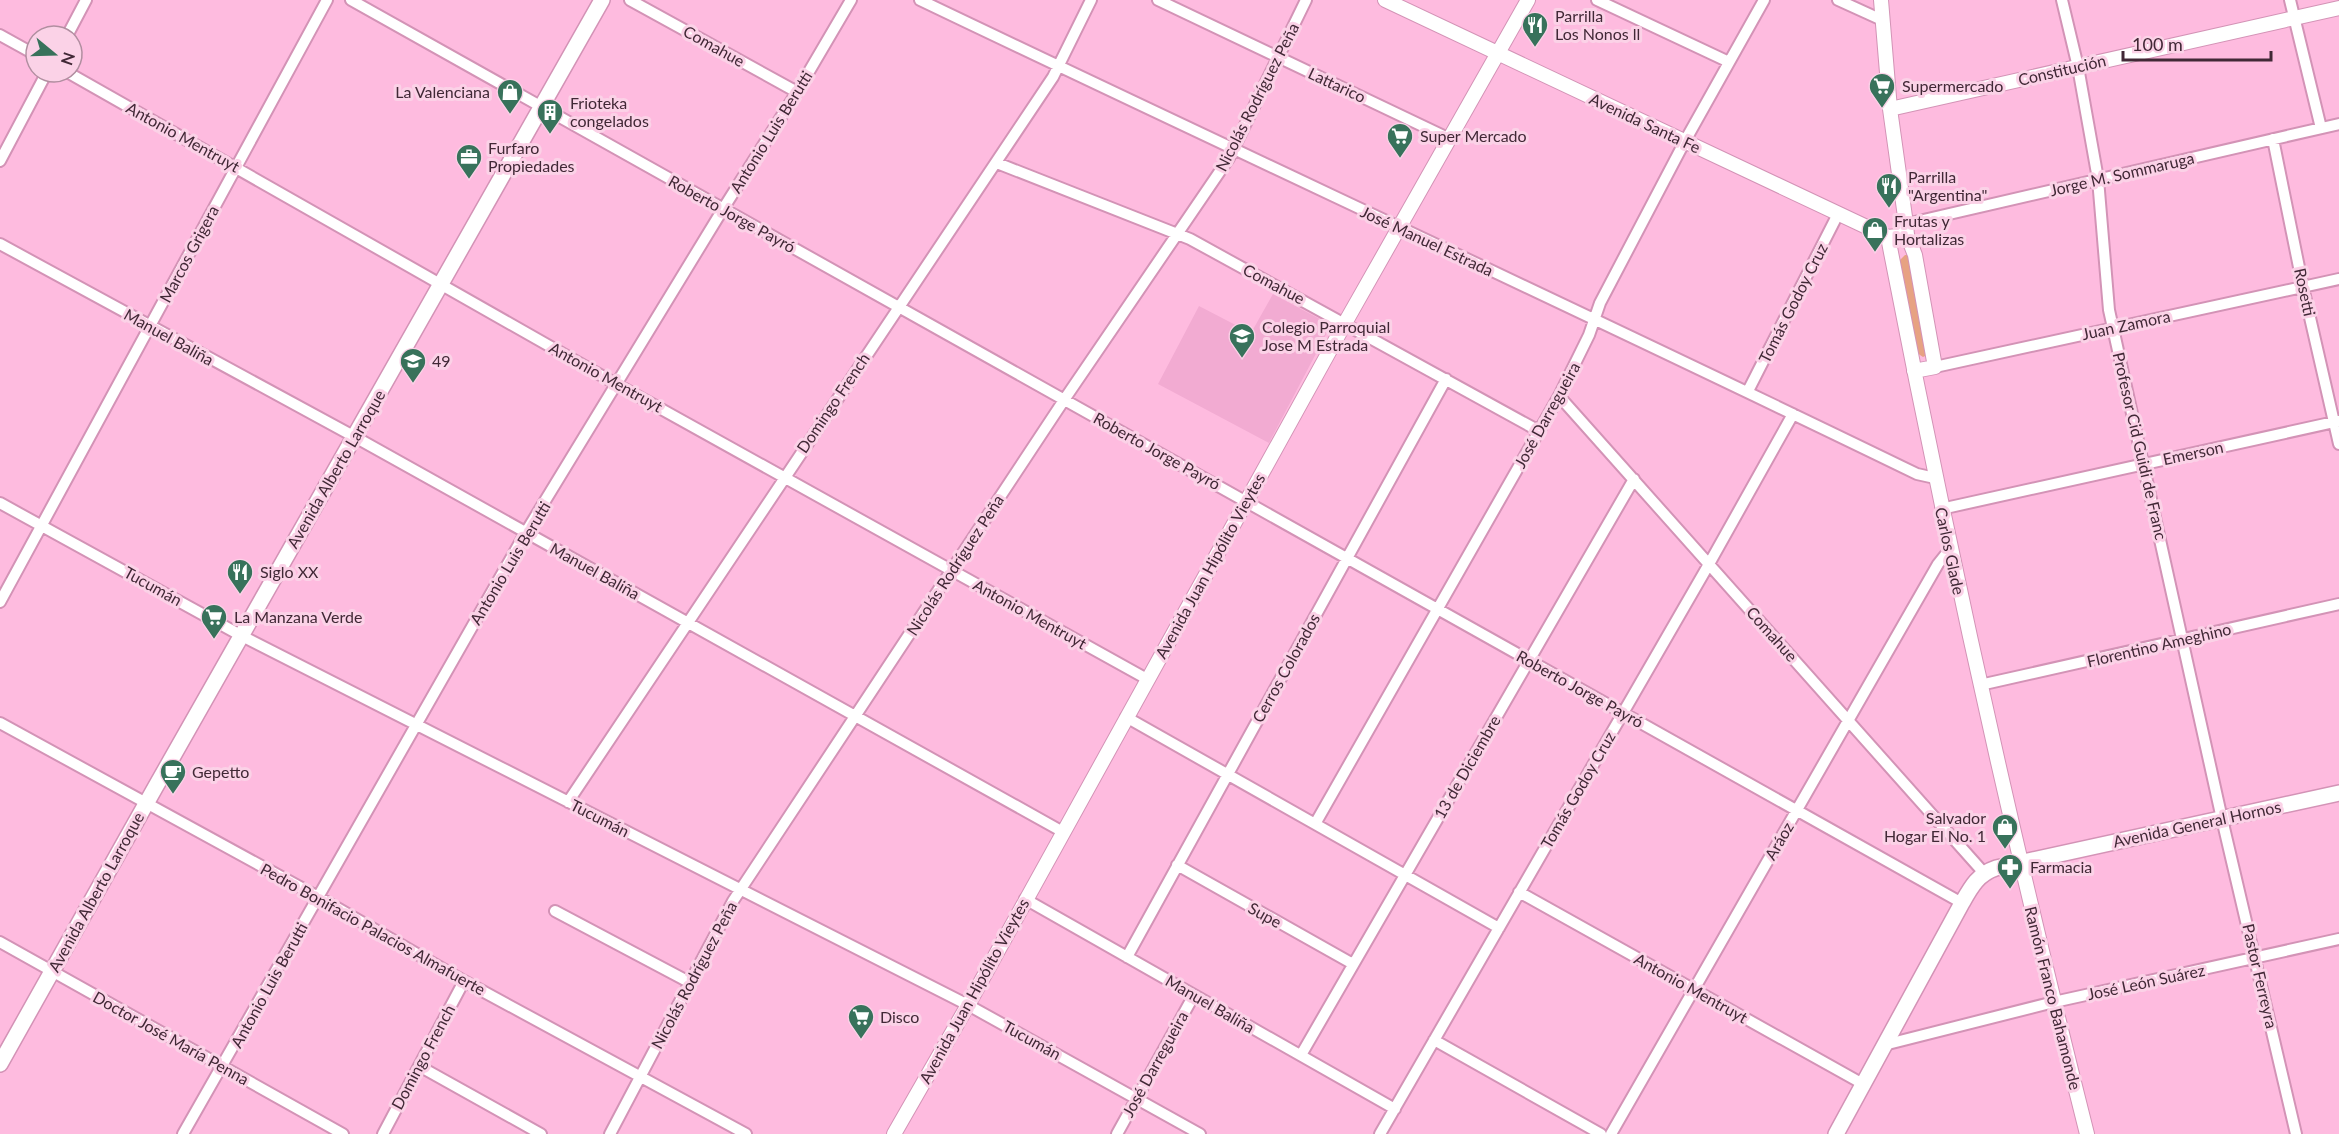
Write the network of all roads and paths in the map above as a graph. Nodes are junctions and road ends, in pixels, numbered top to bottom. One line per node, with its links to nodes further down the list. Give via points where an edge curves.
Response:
1 (86, 0): 22 (street)
2 (327, 0): 43 (street, Marcos Grigera)
3 (351, 0): 33 (street, Roberto Jorge Payró)
4 (602, 0): 33 (main road, Avenida Alberto Larroque)
5 (630, 0): 32 (street, Comahue)
6 (851, 0): 32 (street, Antonio Luis Berutti)
7 (920, 0): 28 (street, José Manuel Estrada)
8 (1091, 0): 28 (street, Domingo French)
9 (1158, 0): 26 (street, Lattarico)
10 (1306, 0): 26 (street, Nicolás Rodríguez Peña)
11 (1385, 0): 25 (street, Avenida Santa Fe)
12 (1528, 0): 25 (street, Avenida Juan Hipólito Vieytes)
13 (1597, 0): 27 (street)
14 (1764, 0): 27 (street, José Darregueira)
15 (1838, 0): 21 (street)
16 (1881, 0): 21 (street)
17 (2062, 0): 29 (street, Profesor Cid Guidi de Franc)
18 (2290, 0): 20 (street)
19 (2339, 8): 20 (street, Constitución)
20 (2295, 18): 29 (street, Constitución); 36 (street)
21 (1882, 20): 34 (street)
22 (73, 24)
23 (0, 35): 24 (street)
24 (24, 48)
25 (1498, 53): 37 (street, Avenida Juan Hipólito Vieytes); 39 (street, Avenida Santa Fe)
26 (1278, 57): 37 (street, Lattarico); 40 (street, Nicolás Rodríguez Peña)
27 (1729, 62): 39 (street, José Darregueira)
28 (1059, 66): 40 (street, José Manuel Estrada); 42 (street, Domingo French)
29 (2078, 67): 34 (street, Constitución); 44 (street, Profesor Cid Guidi de Franc)
30 (84, 82): 43 (street, Antonio Mentruyt)
31 (41, 84): 41 (street)
32 (797, 92): 45 (street, Antonio Luis Berutti)
33 (541, 108): 45 (street, Roberto Jorge Payró); 53 (main road, Avenida Alberto Larroque)
34 (1890, 109): 48 (street)
35 (2339, 124): 36 (street, Jorge M. Sommaruga)
36 (2321, 128): 38 (street, Jorge M. Sommaruga)
37 (1450, 139): 47 (street, Avenida Juan Hipólito Vieytes)
38 (2273, 140): 44 (street, Jorge M. Sommaruga); 54 (street, Rosetti)
39 (1685, 141): 46 (street, Avenida Santa Fe); 56 (street, José Darregueira)
40 (1233, 150): 47 (street, José Manuel Estrada); 49 (street, Nicolás Rodríguez Peña)
41 (0, 161)
42 (997, 163): 49 (street, Comahue); 55 (street, Domingo French)
43 (236, 167): 53 (street, Antonio Mentruyt); 58 (street, Marcos Grigera)
44 (2098, 179): 48 (street, Jorge M. Sommaruga); 59 (street, Profesor Cid Guidi de Franc)
45 (723, 209): 55 (street, Roberto Jorge Payró); 63 (street, Antonio Luis Berutti)
46 (1838, 214): 50 (street, Avenida Santa Fe); 64 (street, Tomás Godoy Cruz)
47 (1400, 229): 56 (street, José Manuel Estrada); 57 (street, Avenida Juan Hipólito Vieytes)
48 (1906, 229): 50 (street); 60 (street, via 1916,255)
49 (1179, 233): 57 (street, Comahue); 66 (street, Nicolás Rodríguez Peña)
50 (1888, 237): 61 (street, Carlos Glade)
51 (0, 244): 58 (street, Manuel Baliña)
52 (2339, 279): 54 (street, Juan Zamora)
53 (441, 284): 63 (street, Antonio Mentruyt); 70 (main road, Avenida Alberto Larroque)
54 (2303, 287): 59 (street, Juan Zamora); 68 (street, Rosetti)
55 (899, 306): 66 (street, Roberto Jorge Payró); 73 (street, Domingo French)
56 (1594, 318): 64 (street, José Manuel Estrada); 65 (street, José Darregueira)
57 (1345, 323): 62 (street, Comahue); 76 (street, Avenida Juan Hipólito Vieytes)
58 (150, 326): 70 (street, Manuel Baliña); 79 (street, Marcos Grigera)
59 (2113, 328): 60 (street, Juan Zamora); 72 (street, Profesor Cid Guidi de Franc)
60 (1935, 367): 61 (street, Juan Zamora)
61 (1914, 371): 74 (street, Carlos Glade)
62 (1446, 379): 69 (street, Comahue); 82 (street, Cerros Colorados)
63 (618, 385): 73 (street, Antonio Mentruyt); 80 (street, Antonio Luis Berutti)
64 (1748, 392): 67 (street, José Manuel Estrada)
65 (1559, 396): 69 (street, José Darregueira); 75 (street, Comahue)
66 (1064, 400): 76 (street, Roberto Jorge Payró); 84 (street, Nicolás Rodríguez Peña)
67 (1793, 414): 74 (street, José Manuel Estrada, via 1917,474); 83 (street, Tomás Godoy Cruz)
68 (2336, 421): 71 (street, Rosetti); 72 (street, Emerson)
69 (1539, 431): 87 (street, José Darregueira)
70 (355, 437): 80 (street, Manuel Baliña); 89 (main road, Avenida Alberto Larroque)
71 (2339, 444)
72 (2144, 464): 78 (street, Emerson); 90 (street, Profesor Cid Guidi de Franc)
73 (784, 476): 84 (street, Antonio Mentruyt); 88 (street, Domingo French)
74 (1935, 478): 78 (street, Carlos Glade)
75 (1634, 479): 83 (street, Comahue); 91 (street, 13 de Diciembre)
76 (1246, 500): 82 (street, Roberto Jorge Payró); 92 (street, Avenida Juan Hipólito Vieytes)
77 (0, 503): 79 (street, Tucumán)
78 (1941, 509): 81 (street, Carlos Glade)
79 (42, 526): 85 (street, Marcos Grigera); 89 (street, Tucumán)
80 (526, 532): 88 (street, Manuel Baliña); 99 (street, Antonio Luis Berutti)
81 (1950, 549): 93 (street, Carlos Glade); 97 (street, Aráoz)
82 (1348, 557): 87 (street, Roberto Jorge Payró); 100 (street, Cerros Colorados)
83 (1709, 564): 94 (street, Tomás Godoy Cruz); 97 (street, Comahue)
84 (952, 570): 92 (street, Antonio Mentruyt); 95 (street, Nicolás Rodríguez Peña)
85 (0, 602)
86 (2339, 604): 90 (street, Florentino Ameghino)
87 (1439, 608): 91 (street, Roberto Jorge Payró); 106 (street, José Darregueira)
88 (688, 623): 95 (street, Manuel Baliña); 103 (street, Domingo French)
89 (242, 636): 99 (street, Tucumán); 102 (main road, Avenida Alberto Larroque)
90 (2183, 639): 93 (street, Florentino Ameghino); 105 (street, Profesor Cid Guidi de Franc)
91 (1529, 661): 94 (street, Roberto Jorge Payró); 111 (street, 13 de Diciembre)
92 (1147, 679): 96 (street, Avenida Juan Hipólito Vieytes)
93 (1980, 685): 108 (street, Carlos Glade)
94 (1623, 713): 104 (street, Roberto Jorge Payró); 113 (street, Tomás Godoy Cruz)
95 (855, 717): 107 (street, Manuel Baliña); 112 (street, Nicolás Rodríguez Peña)
96 (1126, 717): 100 (street); 107 (street, Avenida Juan Hipólito Vieytes)
97 (1848, 721): 104 (street, Aráoz); 110 (street, Comahue)
98 (0, 723): 102 (street, Pedro Bonifacio Palacios Almafuerte)
99 (415, 724): 103 (street, Tucumán); 114 (street, Antonio Luis Berutti)
100 (1228, 774): 106 (street); 109 (street, Cerros Colorados)
101 (2339, 793): 105 (main road, Avenida General Hornos)
102 (146, 802): 114 (street, Pedro Bonifacio Palacios Almafuerte); 124 (main road, Avenida Alberto Larroque)
103 (568, 802): 112 (street, Tucumán)
104 (1797, 811): 116 (street, Roberto Jorge Payró); 127 (street, Aráoz)
105 (2222, 819): 108 (main road, Avenida General Hornos); 122 (street, Pastor Ferreyra)
106 (1315, 824): 111 (street)
107 (1063, 832): 115 (street, Avenida Juan Hipólito Vieytes)
108 (2020, 862): 110 (main road, Avenida General Hornos); 129 (street, Ramón Franco Bahamonde)
109 (1178, 865): 121 (street, Cerros Colorados); 123 (street, Supe)
110 (1984, 873): 116 (main road)
111 (1405, 874): 118 (street); 123 (street, 13 de Diciembre)
112 (741, 889): 126 (street, Nicolás Rodríguez Peña); 130 (street, Tucumán)
113 (1519, 892): 118 (street, Tomás Godoy Cruz); 127 (street, Antonio Mentruyt)
114 (318, 897): 125 (street, Pedro Bonifacio Palacios Almafuerte); 136 (street, Antonio Luis Berutti)
115 (1025, 899): 121 (street, Manuel Baliña); 130 (street, Avenida Juan Hipólito Vieytes)
116 (1962, 903): 132 (main road)
117 (555, 910): 126 (street)
118 (1499, 928): 131 (street, Tomás Godoy Cruz)
119 (2339, 939): 122 (street, José León Suárez)
120 (0, 942): 124 (street, Doctor José María Penna)
121 (1127, 957): 128 (street, Manuel Baliña)
122 (2256, 959): 129 (street, José León Suárez); 155 (street, Pastor Ferreyra)
123 (1353, 964): 133 (street, 13 de Diciembre)
124 (52, 971): 134 (main road, Avenida Alberto Larroque); 136 (street, Doctor José María Penna)
125 (464, 981): 135 (street, Domingo French); 137 (street, Pedro Bonifacio Palacios Almafuerte)
126 (689, 982): 137 (street, Nicolás Rodríguez Peña)
127 (1694, 990): 138 (street, Antonio Mentruyt); 152 (street, Aráoz)
128 (1194, 995): 133 (street, Manuel Baliña); 139 (street, José Darregueira)
129 (2054, 1002): 132 (street, José León Suárez); 154 (street, Ramón Franco Bahamonde)
130 (968, 1005): 139 (street, Tucumán); 147 (street, Avenida Juan Hipólito Vieytes)
131 (1434, 1040): 140 (street, Tomás Godoy Cruz); 151 (street)
132 (1884, 1045): 138 (main road)
133 (1300, 1055): 140 (street, Manuel Baliña)
134 (0, 1064)
135 (419, 1066): 143 (street, Domingo French); 144 (street)
136 (223, 1067): 141 (street, Antonio Luis Berutti); 142 (street, Doctor José María Penna)
137 (640, 1076): 145 (street, Nicolás Rodríguez Peña); 146 (street, Pedro Bonifacio Palacios Almafuerte)
138 (1863, 1084): 153 (main road)
139 (1137, 1097): 148 (street, José Darregueira); 149 (street, Tucumán)
140 (1395, 1109): 150 (street, Tomás Godoy Cruz)
141 (183, 1134)
142 (342, 1134)
143 (383, 1134)
144 (541, 1134)
145 (610, 1134)
146 (746, 1134)
147 (894, 1134)
148 (1117, 1134)
149 (1200, 1134)
150 (1380, 1134)
151 (1600, 1134)
152 (1611, 1134)
153 (1836, 1134)
154 (2087, 1134)
155 (2296, 1134)

